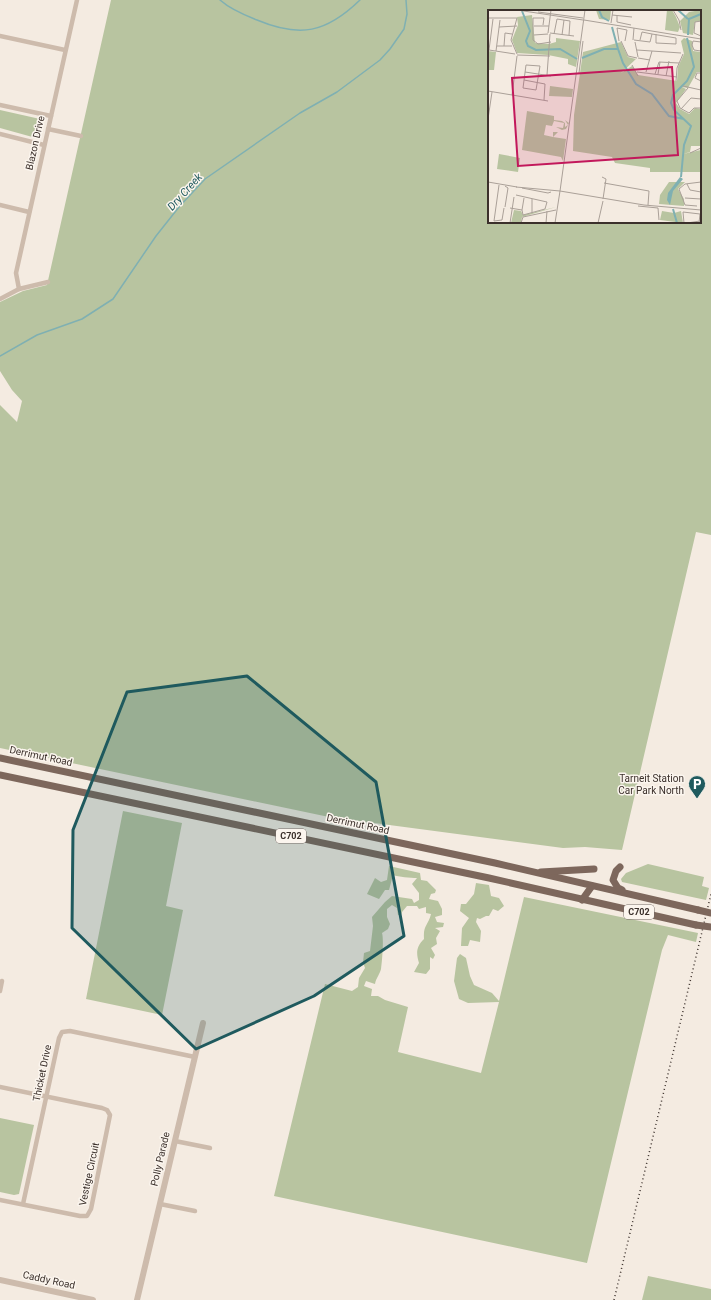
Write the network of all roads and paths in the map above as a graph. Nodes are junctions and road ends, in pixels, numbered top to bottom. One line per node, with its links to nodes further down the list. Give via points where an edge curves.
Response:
1 (77, 0): 3 (street, Blazon Drive)
2 (0, 36): 3 (street)
3 (65, 50): 5 (street, Blazon Drive)
4 (0, 105): 5 (street)
5 (50, 116): 6 (street, Blazon Drive)
6 (48, 129): 8 (street); 9 (street, Blazon Drive)
7 (0, 134): 9 (street)
8 (81, 136)
9 (44, 145): 11 (street, Blazon Drive)
10 (0, 205): 11 (street)
11 (29, 212): 13 (street, Blazon Drive, via 16,273)
12 (48, 282): 13 (street)
13 (19, 289): 14 (street)
14 (0, 299)
15 (0, 758): 19 (main road, Derrimut Road / C702)
16 (0, 775): 23 (main road, C702, via 466,873)
17 (620, 867): 22 (main road, via 616,871 614,883)
18 (594, 869): 19 (main road)
19 (535, 872): 20 (main road, Derrimut Road / C702)
20 (583, 884): 21 (main road, Derrimut Road / C702); 23 (main road)
21 (592, 886): 22 (main road, Derrimut Road / C702); 23 (main road)
22 (628, 893): 24 (main road, Derrimut Road / C702, bridge)
23 (582, 900): 25 (main road, C702, bridge)
24 (711, 913)
25 (711, 927)
26 (2, 981): 27 (street)
27 (0, 991)
28 (203, 1023): 29 (street, Polly Parade)
29 (195, 1057): 31 (street, Thicket Drive, via 62,1032 58,1038); 32 (street, Polly Parade)
30 (0, 1087): 31 (street)
31 (46, 1096): 35 (street, Thicket Drive); 35 (street, Vestige Circuit, via 102,1108 110,1115 91,1209 87,1216 80,1216)
32 (175, 1140): 33 (street); 36 (street, Polly Parade)
33 (210, 1148)
34 (0, 1200): 35 (street, Vestige Circuit)
35 (23, 1204)
36 (160, 1204): 37 (street); 40 (street, Polly Parade)
37 (195, 1211)
38 (0, 1280): 39 (street, Caddy Road)
39 (93, 1300)
40 (137, 1300)

